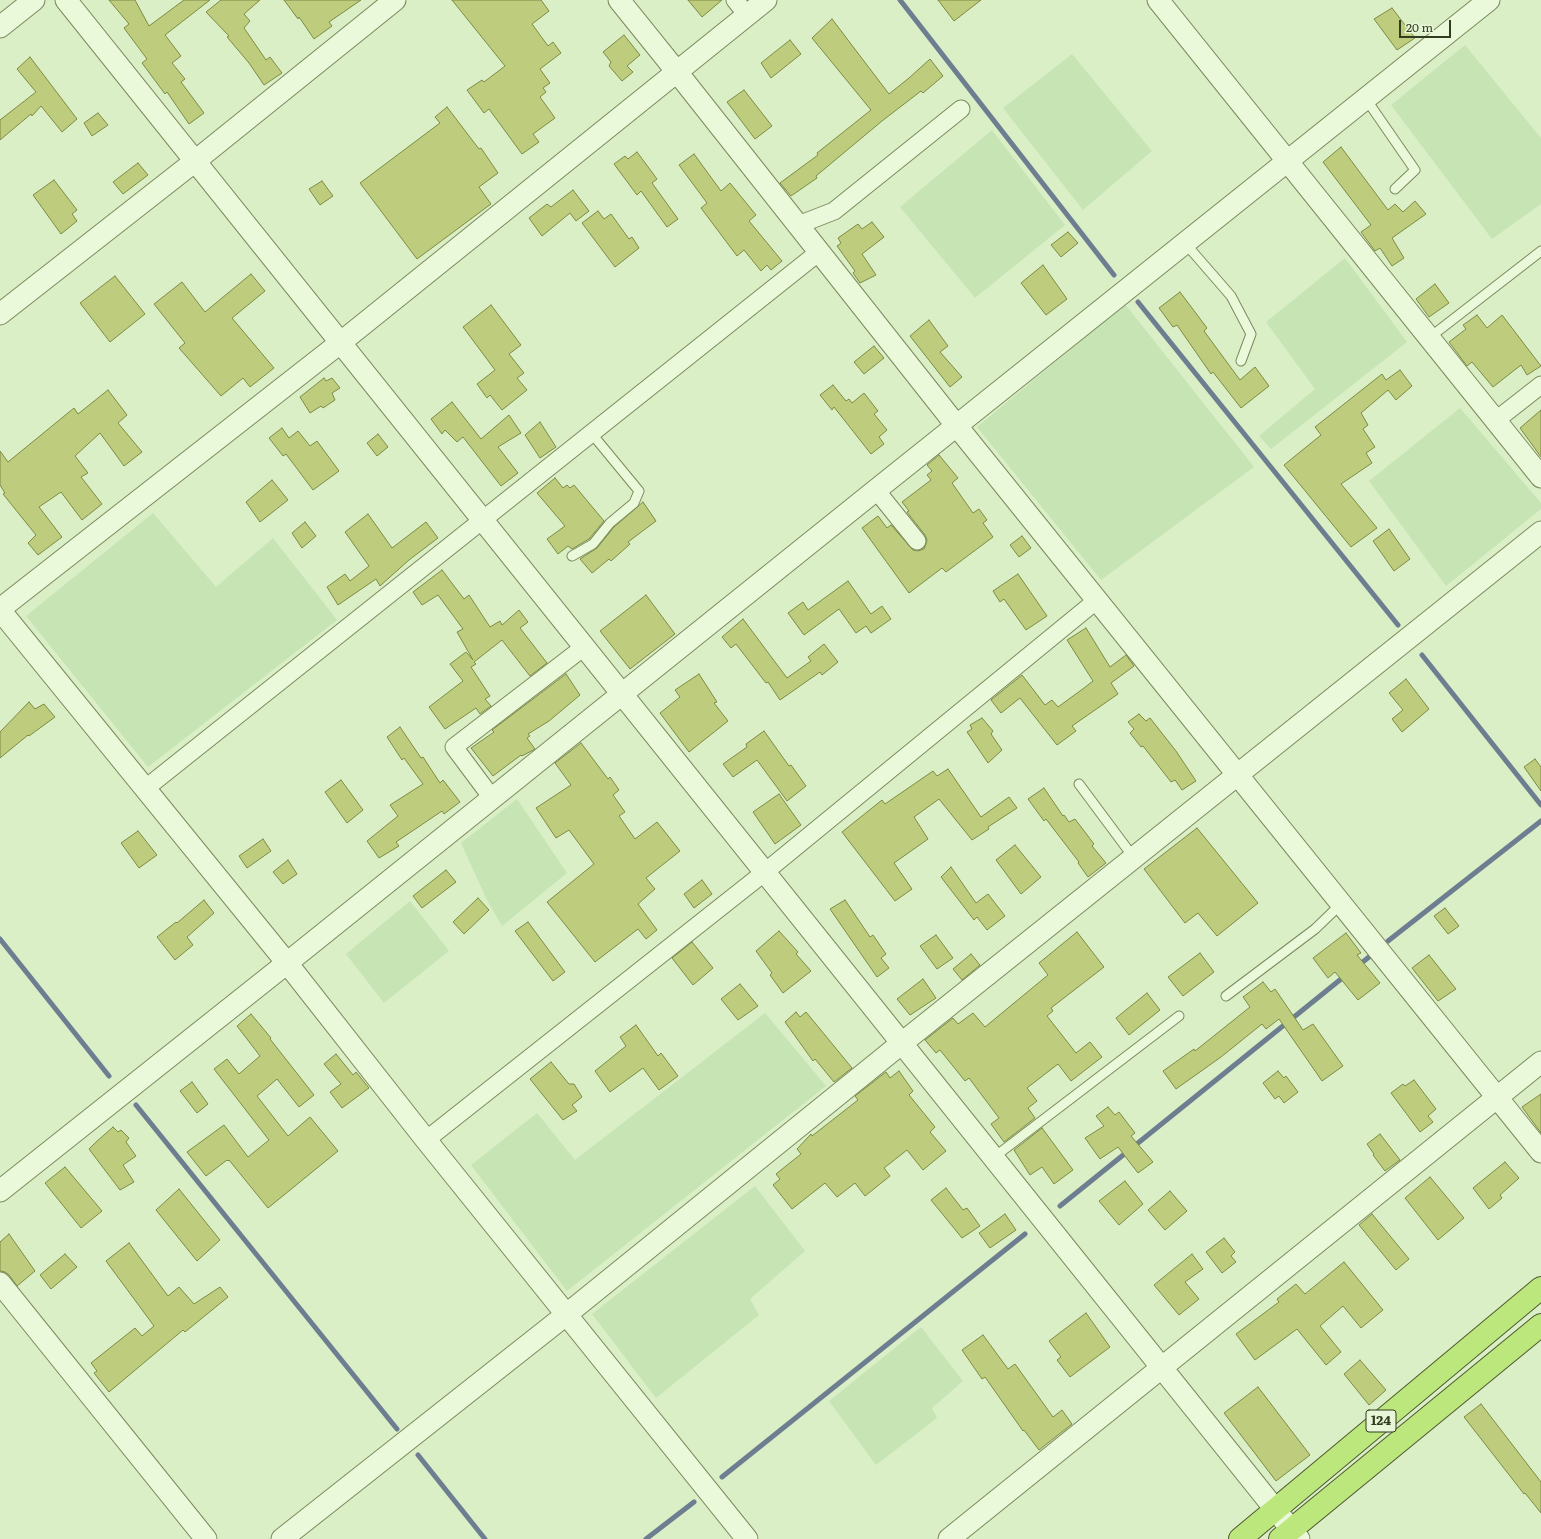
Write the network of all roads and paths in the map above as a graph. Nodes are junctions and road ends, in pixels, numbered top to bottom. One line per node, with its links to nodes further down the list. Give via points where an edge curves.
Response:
1 (34, 0): 9 (street)
2 (66, 0): 13 (street)
3 (395, 0): 13 (street)
4 (619, 0): 10 (street)
5 (766, 0): 8 (street)
6 (1158, 0): 14 (street)
7 (1489, 0): 11 (street)
8 (741, 8): 10 (street)
9 (0, 27)
10 (677, 72): 16 (street); 22 (street)
11 (1366, 99): 14 (street); 15 (lane, via 1416,170)
12 (962, 109): 16 (street, via 834,211)
13 (194, 162): 20 (street); 22 (street)
14 (1288, 162): 17 (street); 21 (street)
15 (1395, 189)
16 (798, 225): 18 (street)
17 (1185, 243): 23 (lane, via 1231,296 1251,334); 26 (street)
18 (819, 252): 26 (street); 27 (street)
19 (1541, 252): 21 (lane)
20 (0, 314)
21 (1429, 338): 25 (street)
22 (340, 343): 30 (street); 35 (street)
23 (1241, 361)
24 (1541, 385): 25 (street)
25 (1495, 421): 28 (street)
26 (956, 425): 29 (street); 34 (street)
27 (592, 434): 30 (street); 33 (lane, via 638,492 634,503 610,524 593,544)
28 (1541, 477)
29 (876, 490): 32 (street); 37 (street)
30 (482, 519): 36 (street); 40 (street)
31 (1541, 532): 38 (street)
32 (917, 541)
33 (572, 556)
34 (1096, 600): 38 (street); 43 (street)
35 (0, 610): 40 (street)
36 (584, 647): 37 (street); 41 (street, via 454,747)
37 (622, 694): 41 (street); 43 (street)
38 (1238, 775): 42 (street); 44 (street)
39 (1079, 784): 42 (lane)
40 (146, 788): 45 (street)
41 (492, 798): 45 (street)
42 (1134, 858): 48 (street)
43 (765, 872): 48 (street); 51 (street)
44 (1341, 904): 46 (lane, via 1315,929); 50 (street)
45 (287, 963): 51 (street); 54 (street)
46 (1226, 996)
47 (1179, 1016): 53 (lane)
48 (902, 1043): 53 (street); 57 (street)
49 (1541, 1062): 50 (street)
50 (1497, 1098): 52 (street); 59 (street)
51 (426, 1140): 57 (street)
52 (1541, 1152)
53 (993, 1158): 59 (street)
54 (0, 1191)
55 (0, 1284): 62 (street)
56 (1541, 1288): 60 (highway, 124)
57 (567, 1314): 63 (street); 64 (street)
58 (1541, 1324): 61 (highway, 124)
59 (1161, 1367): 60 (street); 65 (street)
60 (1275, 1509): 61 (street); 66 (highway, 124)
61 (1290, 1536)
62 (206, 1539)
63 (282, 1539)
64 (747, 1539)
65 (950, 1539)
66 (1240, 1539)

